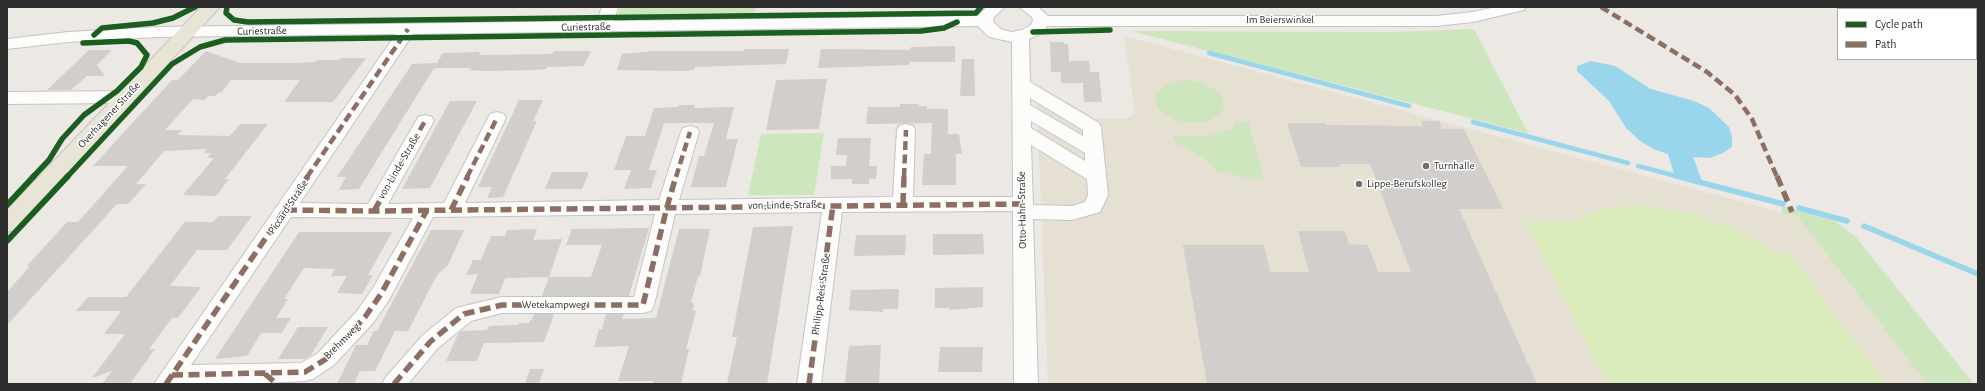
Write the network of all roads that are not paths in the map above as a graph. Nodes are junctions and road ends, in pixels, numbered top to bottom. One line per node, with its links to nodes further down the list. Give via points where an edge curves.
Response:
1 (211, 7): 12 (main road, Overhagener Straße)
2 (610, 7): 10 (street)
3 (997, 7): 8 (street, via 989,11)
4 (1027, 7): 9 (street, via 1039,15)
5 (1518, 7): 7 (street, Im Beierswinkel, via 1473,18)
6 (1122, 14): 7 (street, Im Beierswinkel, via 1266,20); 9 (street, Im Beierswinkel)
7 (1403, 14)
8 (984, 21): 10 (street, Curiestraße); 13 (street, via 995,33 1011,37)
9 (1041, 21): 13 (street, via 1033,32)
10 (604, 26): 11 (street, Curiestraße)
11 (408, 29): 12 (street, Curiestraße); 27 (street, Piccard-Straße)
12 (188, 32): 14 (street, Curiestraße, via 68,36); 15 (main road, Overhagener Straße)
13 (1020, 36): 17 (street, Otto-Hahn-Straße)
14 (7, 44)
15 (126, 97): 16 (street); 31 (main road, Overhagener Straße)
16 (7, 98)
17 (1020, 107): 22 (street); 22 (street); 26 (street, Otto-Hahn-Straße)
18 (496, 118): 29 (street)
19 (425, 121): 30 (street, von-Linde-Straße)
20 (906, 130): 23 (street)
21 (690, 132): 25 (street)
22 (1094, 157): 26 (street, von-Linde-Straße, via 1098,195 1093,207 1072,213)
23 (903, 204): 24 (street, von-Linde-Straße); 26 (street, von-Linde-Straße)
24 (833, 205): 25 (street, von-Linde-Straße); 34 (street, Philipp-Reis-Straße)
25 (667, 207): 29 (street, von-Linde-Straße); 33 (street, Wetekampweg, via 643,305 502,305 464,314 430,342)
26 (1023, 208): 35 (street, Otto-Hahn-Straße)
27 (286, 210): 30 (street, von-Linde-Straße); 32 (street, Piccard-Straße)
28 (427, 210): 29 (street, von-Linde-Straße); 30 (street, von-Linde-Straße); 32 (street, Brehmweg, via 381,294 365,317 326,359 305,372)
29 (451, 210)
30 (374, 211)
31 (7, 224)
32 (169, 380)
33 (394, 384)
34 (809, 384)
35 (1026, 384)

